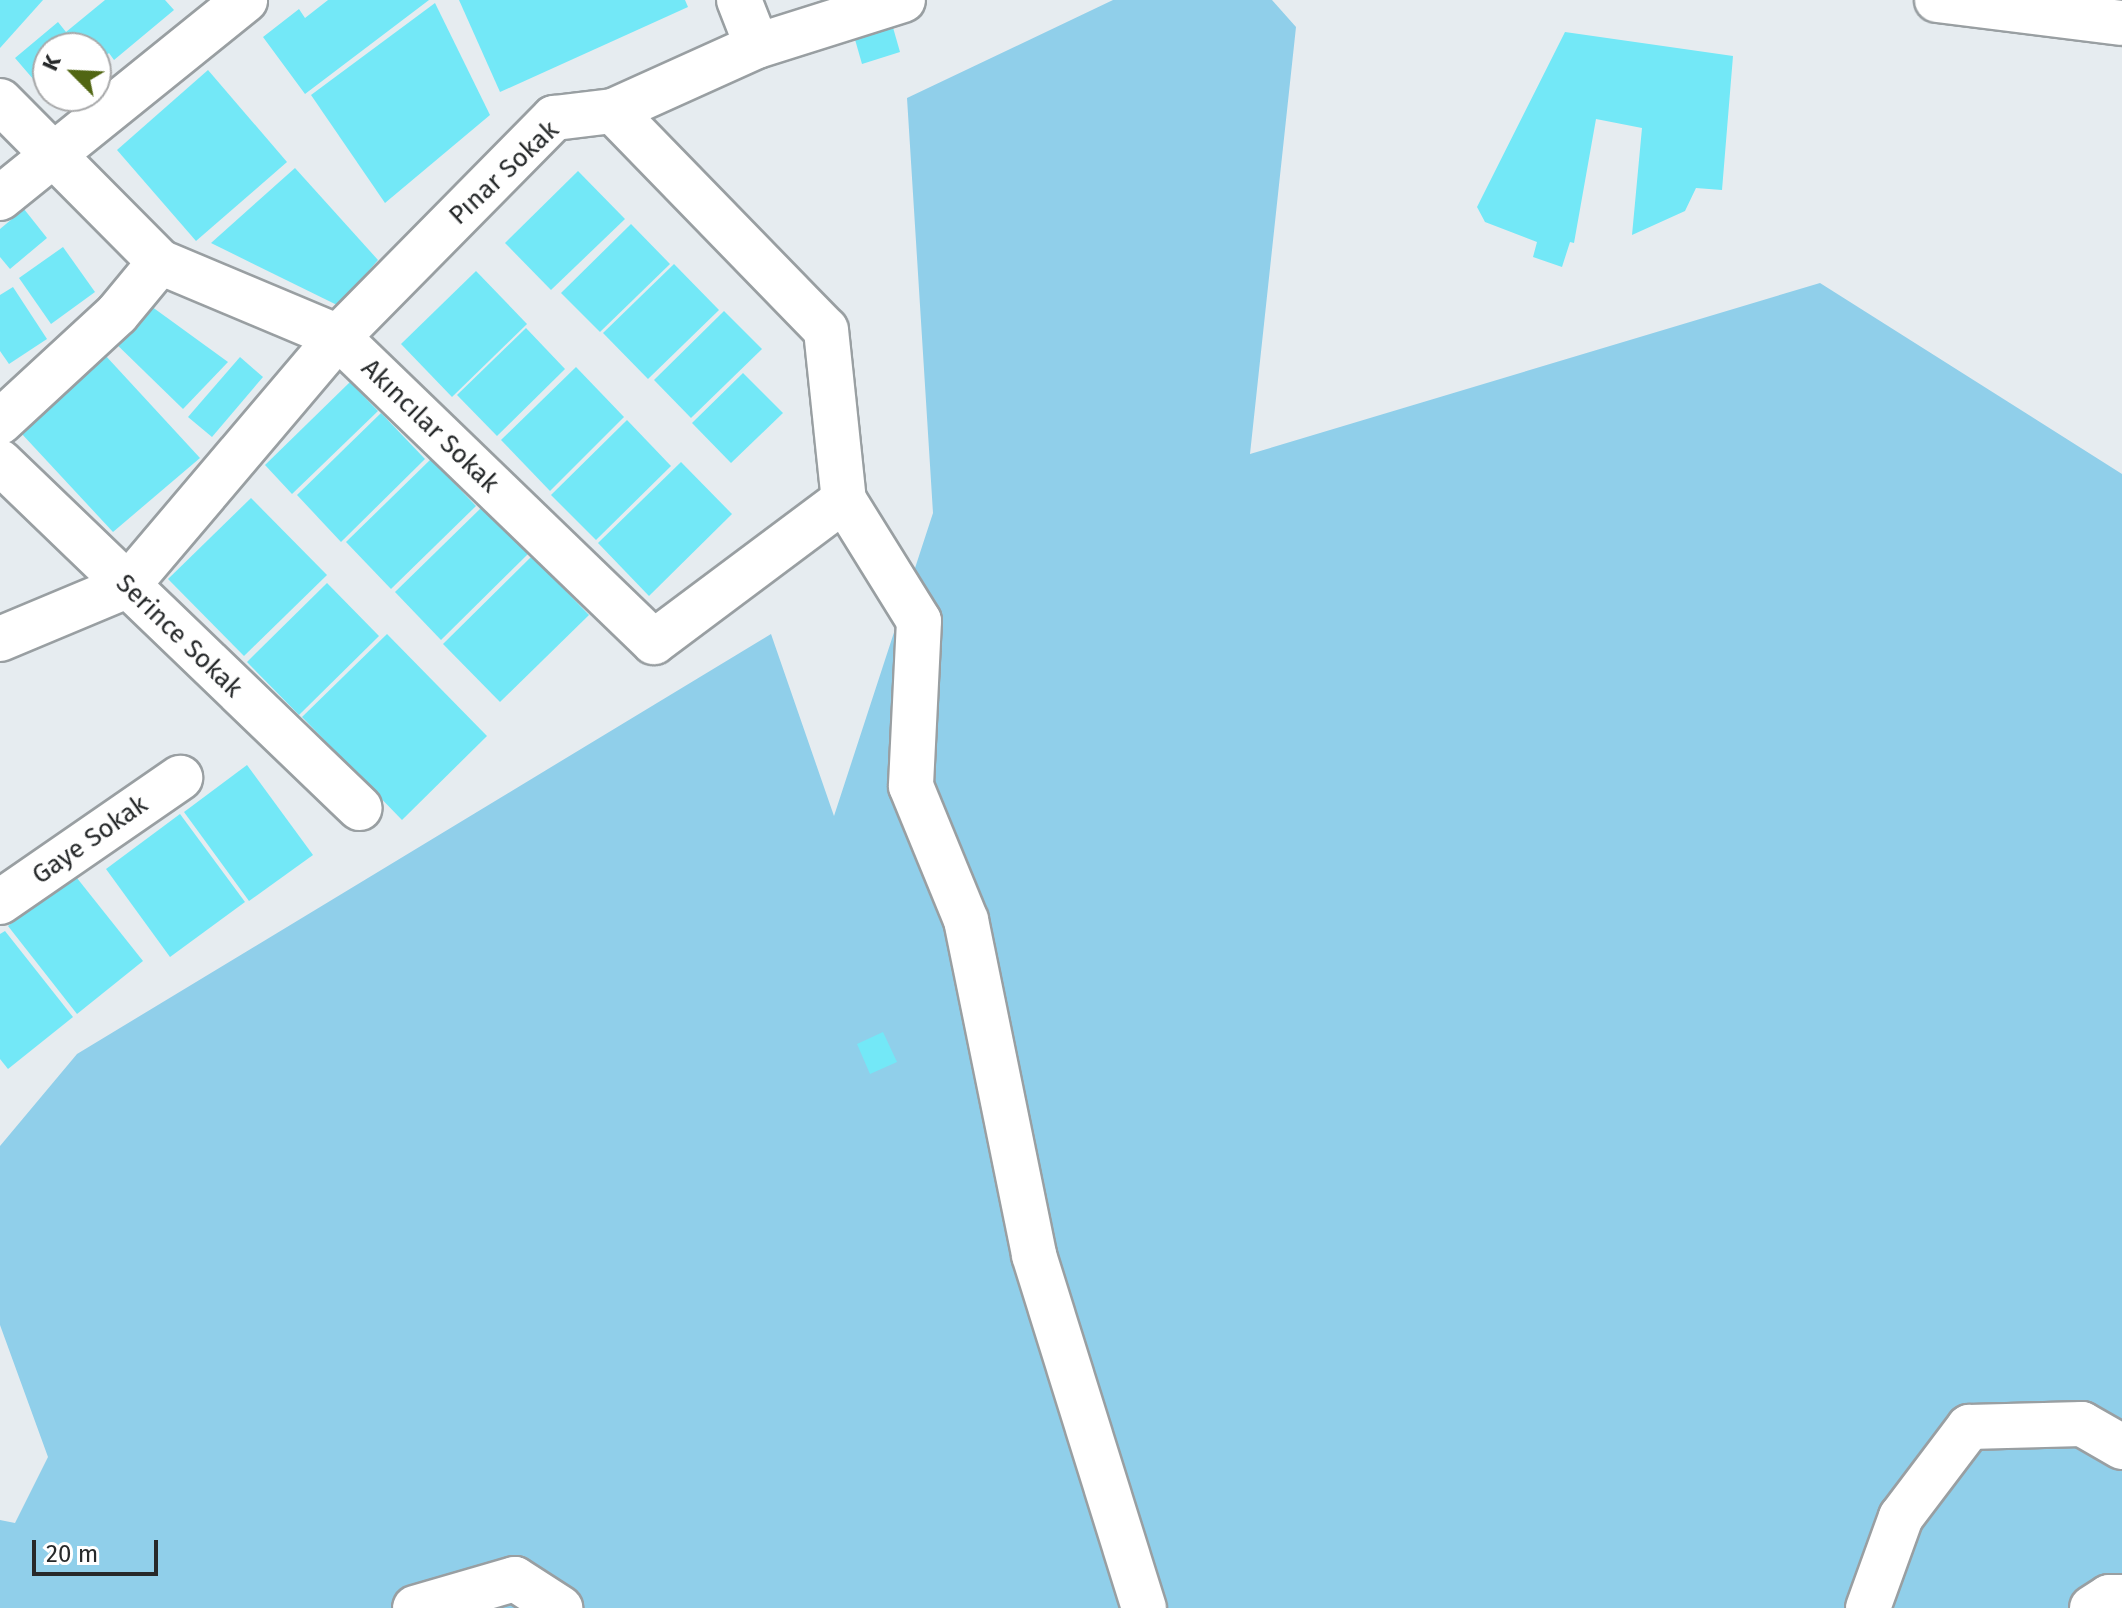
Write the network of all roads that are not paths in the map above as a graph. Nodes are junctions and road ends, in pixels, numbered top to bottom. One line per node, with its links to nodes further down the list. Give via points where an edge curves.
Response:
1 (245, 0): 9 (street)
2 (739, 0): 6 (street)
3 (903, 0): 6 (street, Pınar Sokak)
4 (1947, 1): 5 (street)
5 (2122, 23)
6 (757, 46): 8 (street, Pınar Sokak)
7 (0, 101): 9 (street, Akıncılar Sokak)
8 (613, 111): 12 (street, Pınar Sokak, via 554,118); 15 (street, via 826,330)
9 (55, 157): 10 (street); 11 (street, Akıncılar Sokak)
10 (0, 198)
11 (160, 262): 12 (street, Akıncılar Sokak); 13 (street, via 117,314)
12 (338, 337): 15 (street, Akıncılar Sokak, via 654,642); 16 (street, Pınar Sokak)
13 (0, 422)
14 (0, 462): 16 (street, Serince Sokak)
15 (844, 500): 25 (street, via 919,621 911,786 966,920 1034,1255)
16 (127, 586): 17 (street); 19 (street, Serince Sokak)
17 (0, 639)
18 (180, 778): 20 (street, Gaye Sokak)
19 (360, 808)
20 (0, 902)
21 (2122, 1447): 26 (street, via 2082,1424 1969,1427 1901,1517)
22 (2122, 1597): 27 (street, via 2109,1597)
23 (415, 1608): 24 (street, via 515,1579)
24 (560, 1608)
25 (1144, 1608)
26 (1868, 1608)
27 (2092, 1608)

